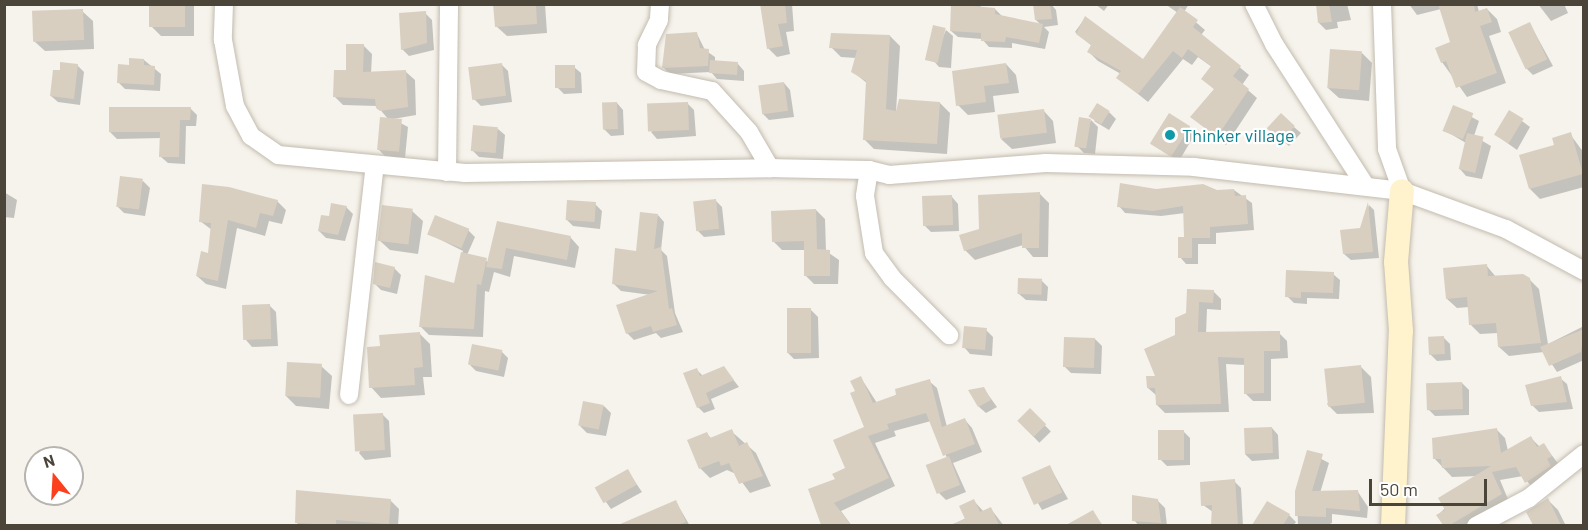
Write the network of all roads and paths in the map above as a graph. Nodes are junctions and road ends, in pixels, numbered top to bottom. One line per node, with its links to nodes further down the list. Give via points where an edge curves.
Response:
1 (225, 4): 6 (street, via 223,40 235,106 251,136 278,155)
2 (449, 4): 9 (street)
3 (660, 4): 7 (street, via 660,20 647,45 646,72 661,80 712,91 749,132)
4 (1254, 4): 10 (street, via 1274,44)
5 (1383, 4): 11 (street, via 1387,149)
6 (375, 165): 9 (street); 14 (street)
7 (770, 168): 8 (street); 9 (street)
8 (869, 171): 10 (street, via 889,175 1046,163 1194,167); 13 (street, via 865,196 874,253 892,278)
9 (447, 172)
10 (1365, 185): 11 (street)
11 (1402, 191): 12 (street, via 1506,229); 16 (street, via 1396,262 1401,331)
12 (1584, 271)
13 (949, 335)
14 (349, 395)
15 (1584, 454): 17 (street, via 1529,498)
16 (1393, 525)
17 (1476, 525)

